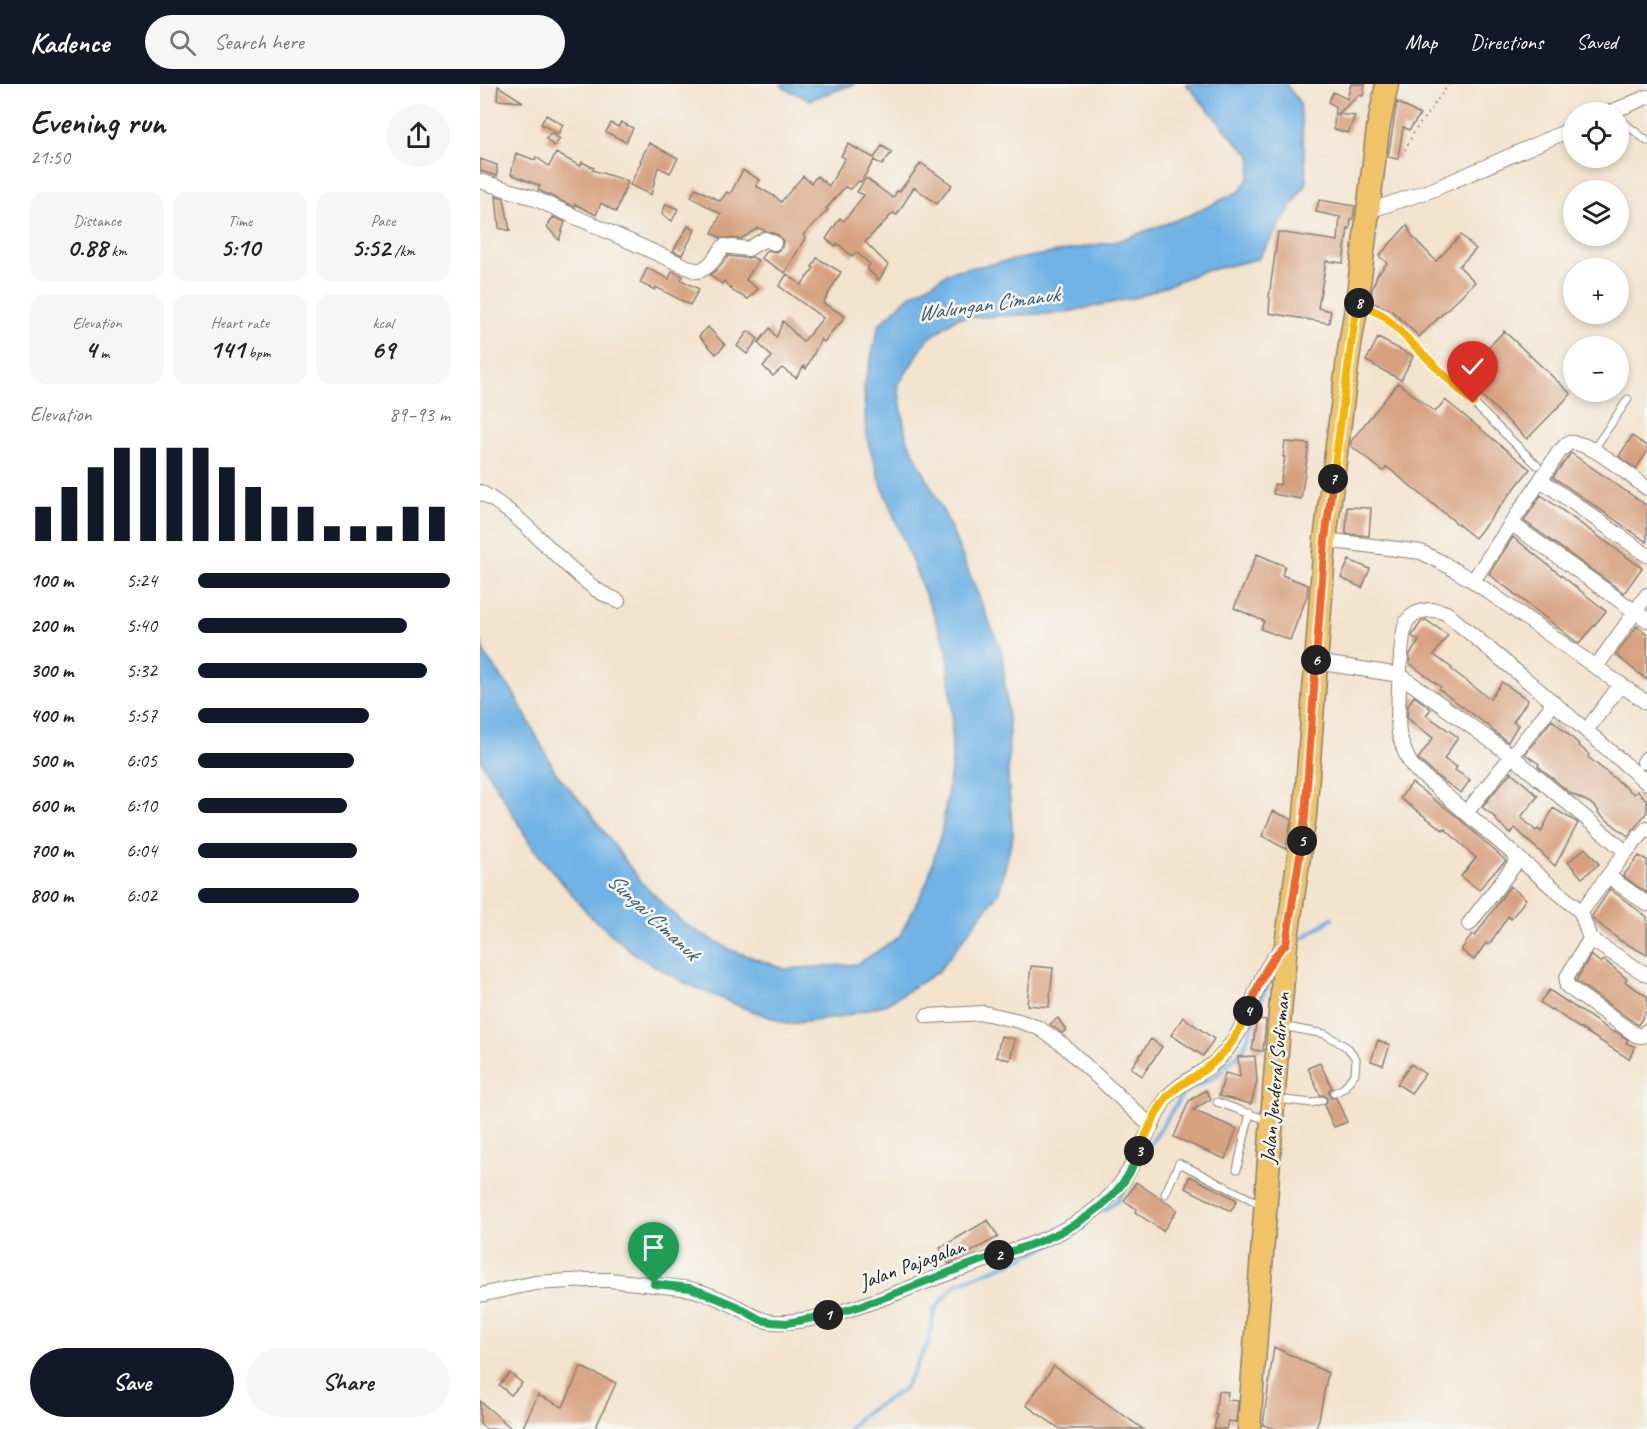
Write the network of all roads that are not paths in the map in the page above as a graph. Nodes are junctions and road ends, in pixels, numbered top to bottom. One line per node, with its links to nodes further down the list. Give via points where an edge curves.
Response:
1 (1387, 84): 8 (main road, Jalan Jenderal Sudirman)
2 (1647, 97): 3 (street)
3 (1629, 105)
4 (1629, 127): 6 (lane)
5 (1563, 133): 8 (street, via 1432,190)
6 (1647, 141)
7 (480, 181): 9 (street, via 531,197 696,271 705,268 724,246 748,249 765,239)
8 (1368, 211): 10 (main road, Jalan Jenderal Sudirman)
9 (774, 243)
10 (1357, 302): 13 (lane, via 1384,316); 18 (main road, Jalan Jenderal Sudirman)
11 (1626, 402): 12 (lane)
12 (1594, 449): 14 (street, via 1568,444); 15 (street)
13 (1537, 465)
14 (1541, 480): 17 (street); 19 (street)
15 (1647, 487)
16 (480, 492): 22 (street, via 516,518 598,591)
17 (1512, 524): 20 (street); 23 (street)
18 (1325, 540): 20 (street, via 1421,552); 25 (main road, Jalan Jenderal Sudirman)
19 (1647, 555)
20 (1473, 581): 26 (street)
21 (1647, 595): 23 (street)
22 (618, 601)
23 (1635, 611): 24 (street); 26 (street)
24 (1647, 620)
25 (1316, 662): 27 (street); 43 (main road, Jalan Jenderal Sudirman, via 1305,816)
26 (1596, 667): 28 (street)
27 (1400, 675): 29 (street, via 1407,621 1431,609 1437,610 1450,616); 32 (street); 34 (street, via 1399,731 1408,760)
28 (1621, 684): 30 (street); 31 (street)
29 (1554, 702): 32 (street); 33 (street)
30 (1647, 703)
31 (1592, 723)
32 (1512, 756): 34 (street); 36 (street)
33 (1647, 783)
34 (1466, 813): 37 (street)
35 (1647, 828): 36 (street)
36 (1626, 852): 38 (street)
37 (1519, 859): 40 (street); 41 (street)
38 (1608, 876): 39 (street); 40 (street)
39 (1647, 904)
40 (1581, 912): 42 (street)
41 (1469, 924)
42 (1590, 939): 44 (street); 47 (street, via 1567,977 1567,986 1636,1035)
43 (1286, 944): 46 (main road, Jalan Jenderal Sudirman); 53 (street, Jalan Pajagalan, via 1270,964 1234,1040 1221,1057 1168,1096)
44 (1647, 975)
45 (927, 1016): 53 (street, via 984,1013 1039,1028 1062,1044)
46 (1279, 1025): 48 (lane, via 1325,1034 1348,1048 1356,1059 1355,1073); 51 (main road, Jalan Jenderal Sudirman)
47 (1647, 1031)
48 (1334, 1094)
49 (1322, 1100): 51 (lane)
50 (1217, 1102): 52 (lane)
51 (1273, 1110): 52 (lane); 56 (main road, Jalan Jenderal Sudirman)
52 (1250, 1113): 54 (lane)
53 (1151, 1126): 57 (street, Jalan Pajagalan, via 1130,1172 1098,1207 1067,1229 851,1310 787,1323 772,1322 690,1288 610,1280 535,1283)
54 (1237, 1169)
55 (1165, 1194): 56 (lane, via 1179,1163)
56 (1265, 1207): 58 (main road, Jalan Jenderal Sudirman)
57 (480, 1295)
58 (1249, 1429)

